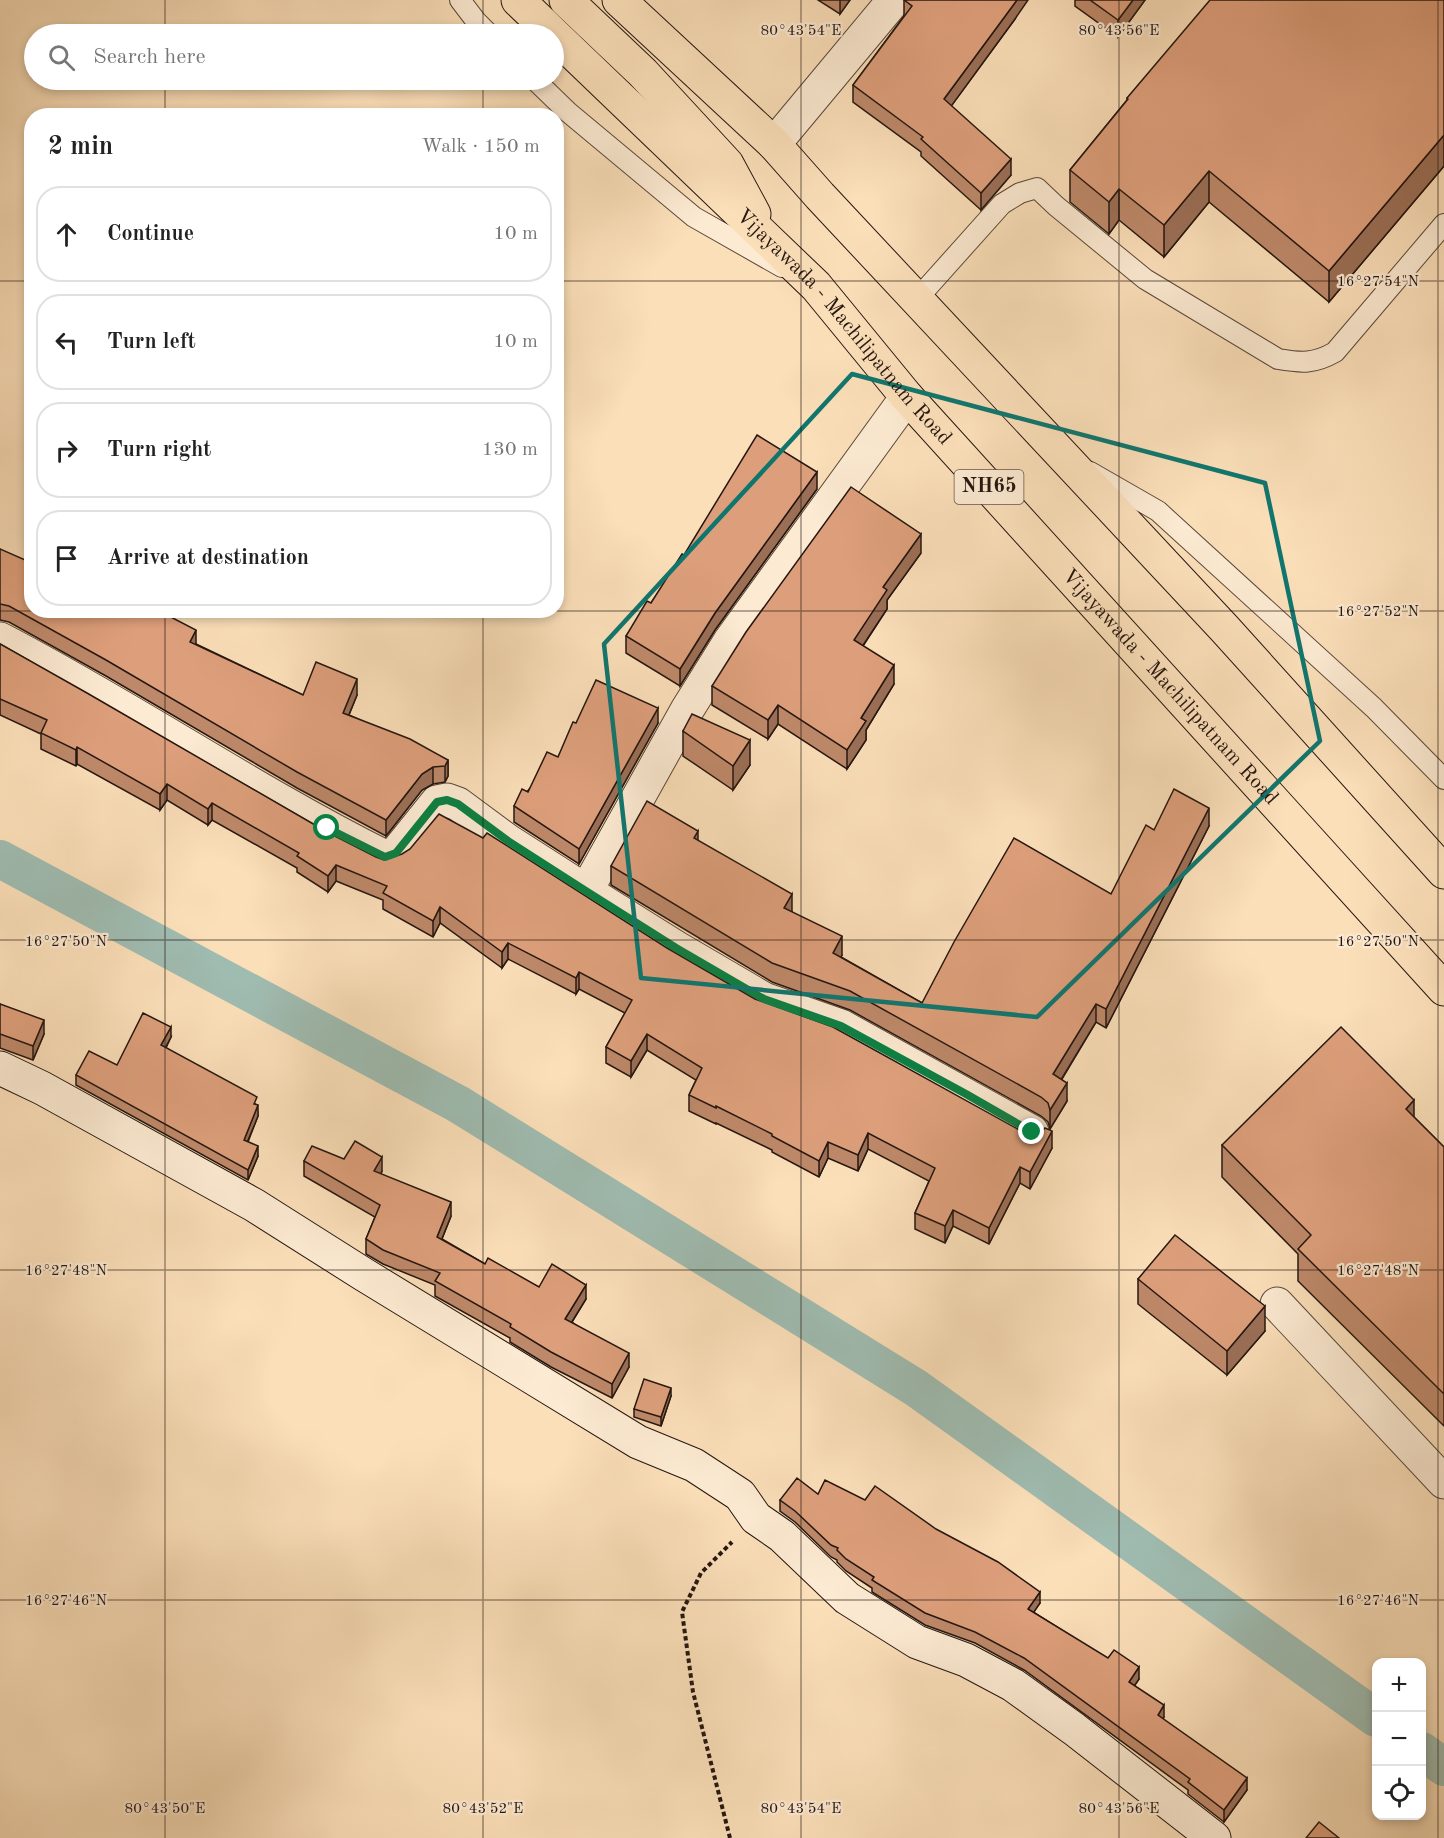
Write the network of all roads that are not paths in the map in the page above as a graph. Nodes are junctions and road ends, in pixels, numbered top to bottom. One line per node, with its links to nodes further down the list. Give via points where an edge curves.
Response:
1 (460, 0): 7 (lane)
2 (518, 0): 8 (highway, Vijayawada - Machilipatnam Road / NH65)
3 (566, 0): 16 (highway, via 643,73 727,164)
4 (619, 0): 11 (highway)
5 (648, 0): 11 (highway)
6 (894, 0): 14 (street)
7 (479, 24)
8 (543, 24)
9 (564, 44): 16 (highway, Vijayawada - Machilipatnam Road / NH65)
10 (545, 90): 13 (lane)
11 (716, 92): 14 (highway)
12 (564, 108): 17 (lane, via 694,218)
13 (564, 108)
14 (774, 144): 18 (highway)
15 (1444, 224): 18 (lane, via 1335,352 1319,361 1278,359 1155,285 1037,188 1002,204)
16 (769, 242): 17 (highway, Vijayawada - Machilipatnam Road / NH65)
17 (816, 286): 19 (highway, Vijayawada - Machilipatnam Road / NH65)
18 (917, 299): 20 (highway)
19 (907, 397): 24 (street, via 730,641); 25 (highway, Vijayawada - Machilipatnam Road / NH65)
20 (1067, 459): 22 (lane, via 1158,511 1374,708); 23 (highway)
21 (0, 639): 24 (street, via 327,828 385,857 396,853 437,802 447,800)
22 (1444, 779)
23 (1444, 873)
24 (586, 891): 27 (street, via 764,999 841,1026)
25 (1444, 989)
26 (0, 1068): 30 (street, via 254,1204 638,1442 694,1464 740,1495 756,1518 782,1536 847,1598 916,1642 966,1660 1013,1685)
27 (1032, 1132)
28 (1277, 1304): 29 (street)
29 (1444, 1482)
30 (1214, 1838)

